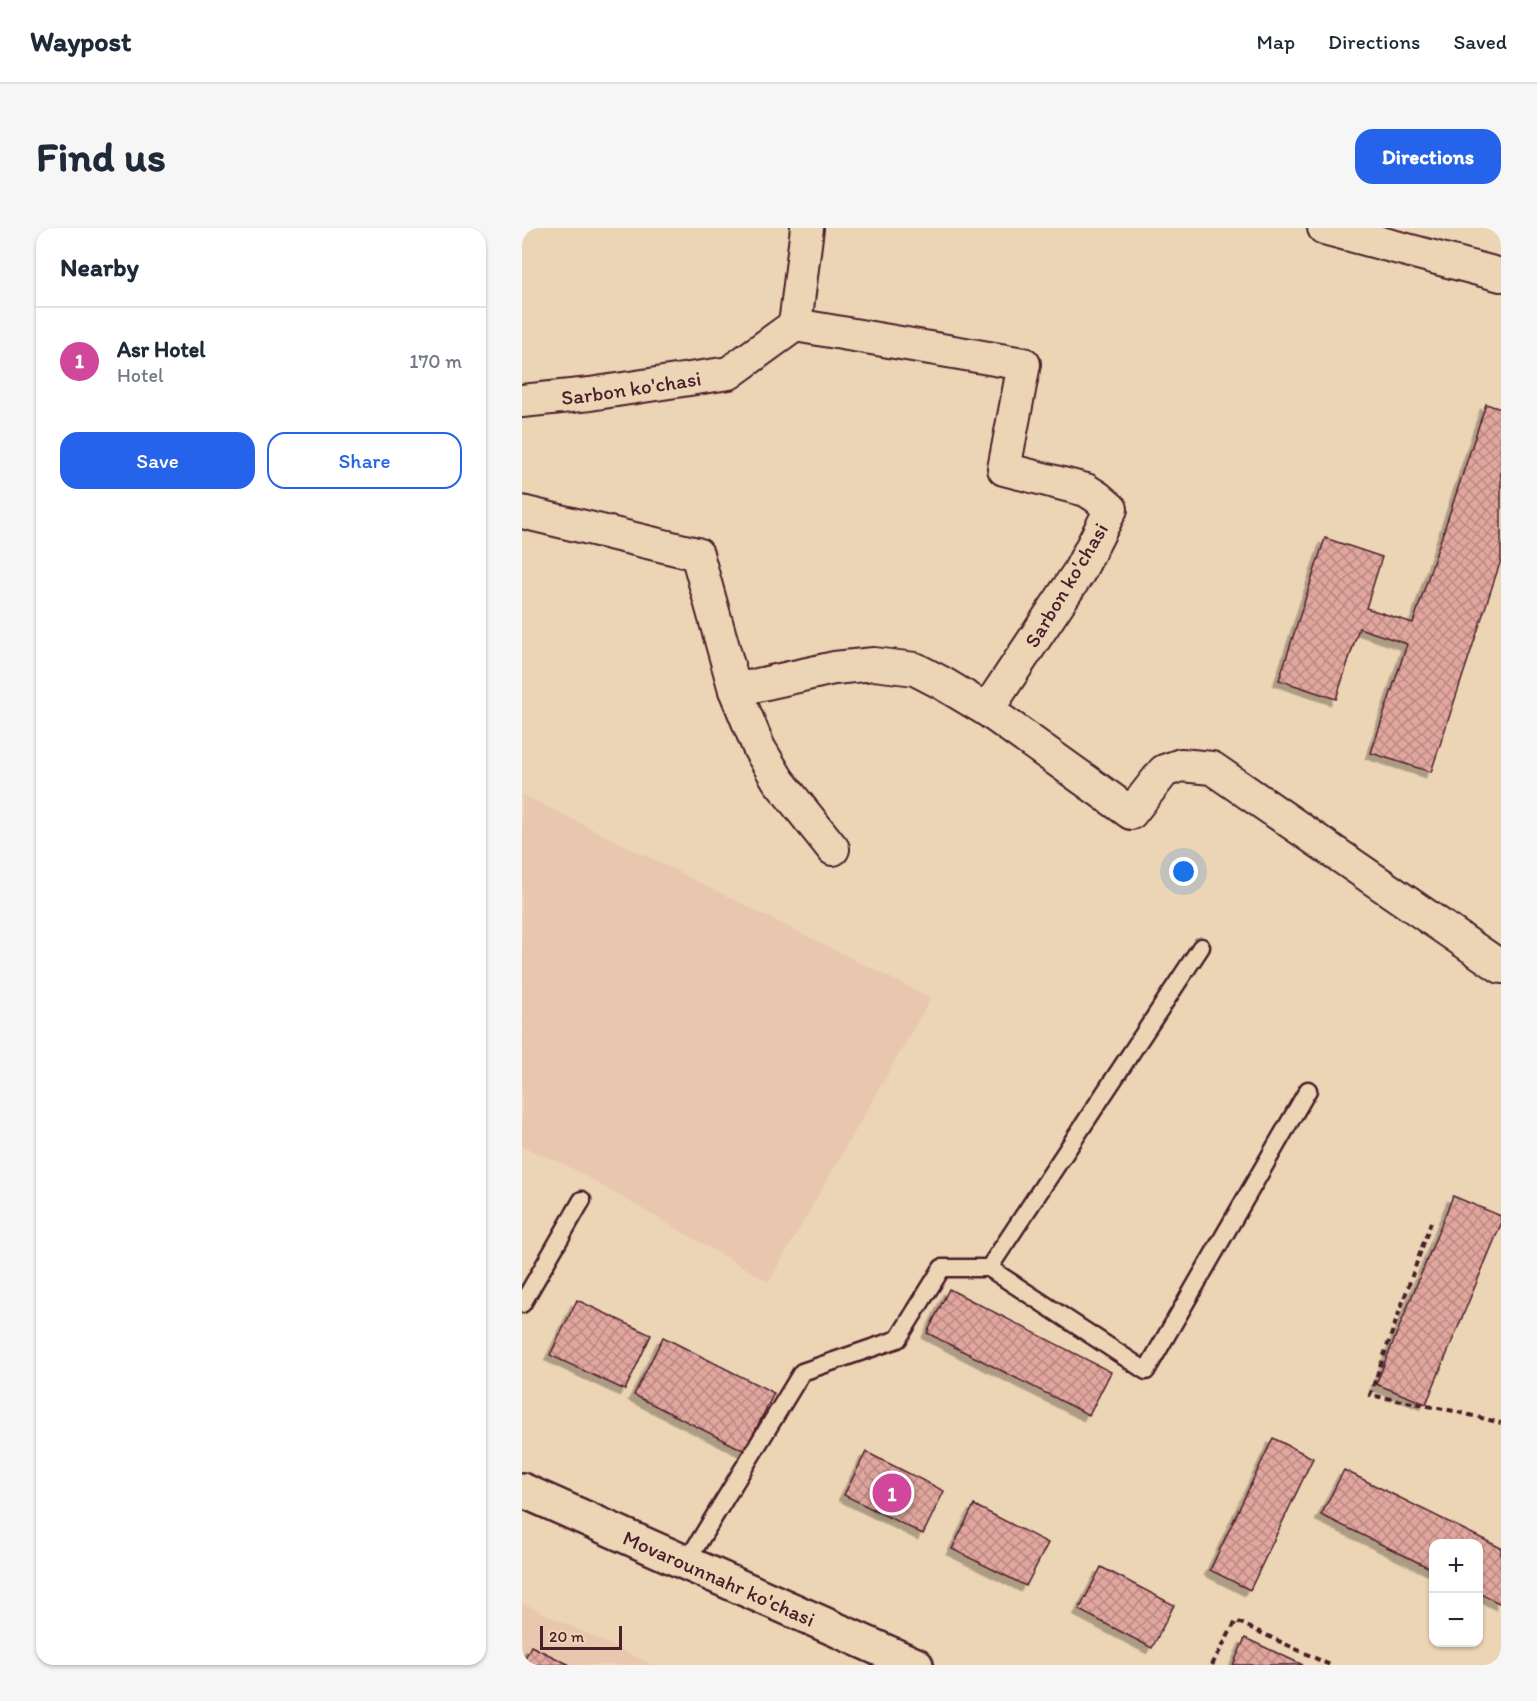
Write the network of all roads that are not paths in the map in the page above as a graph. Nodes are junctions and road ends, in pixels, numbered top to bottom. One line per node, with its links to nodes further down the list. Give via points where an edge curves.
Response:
1 (807, 228): 4 (street)
2 (1324, 228): 3 (street)
3 (1501, 275)
4 (795, 325): 5 (street, Sarbon ko'chasi, via 729,373); 8 (street, Sarbon ko'chasi, via 1024,364 1004,469 1086,490 1112,509 1079,572)
5 (522, 401)
6 (522, 512): 7 (street, via 697,554)
7 (735, 690): 8 (street, via 834,668 874,664 915,669); 9 (street, via 759,748 778,780)
8 (987, 710): 11 (street, via 1131,813 1164,771 1181,765 1212,768)
9 (833, 849)
10 (1201, 947): 14 (lane)
11 (1501, 967)
12 (1308, 1090): 14 (lane, via 1146,1371)
13 (582, 1200): 15 (lane)
14 (990, 1268): 17 (lane, via 942,1268 898,1338 802,1372)
15 (522, 1304)
16 (522, 1490): 17 (highway, Movarounnahr ko'chasi)
17 (686, 1563): 18 (highway, Movarounnahr ko'chasi)
18 (916, 1665)

